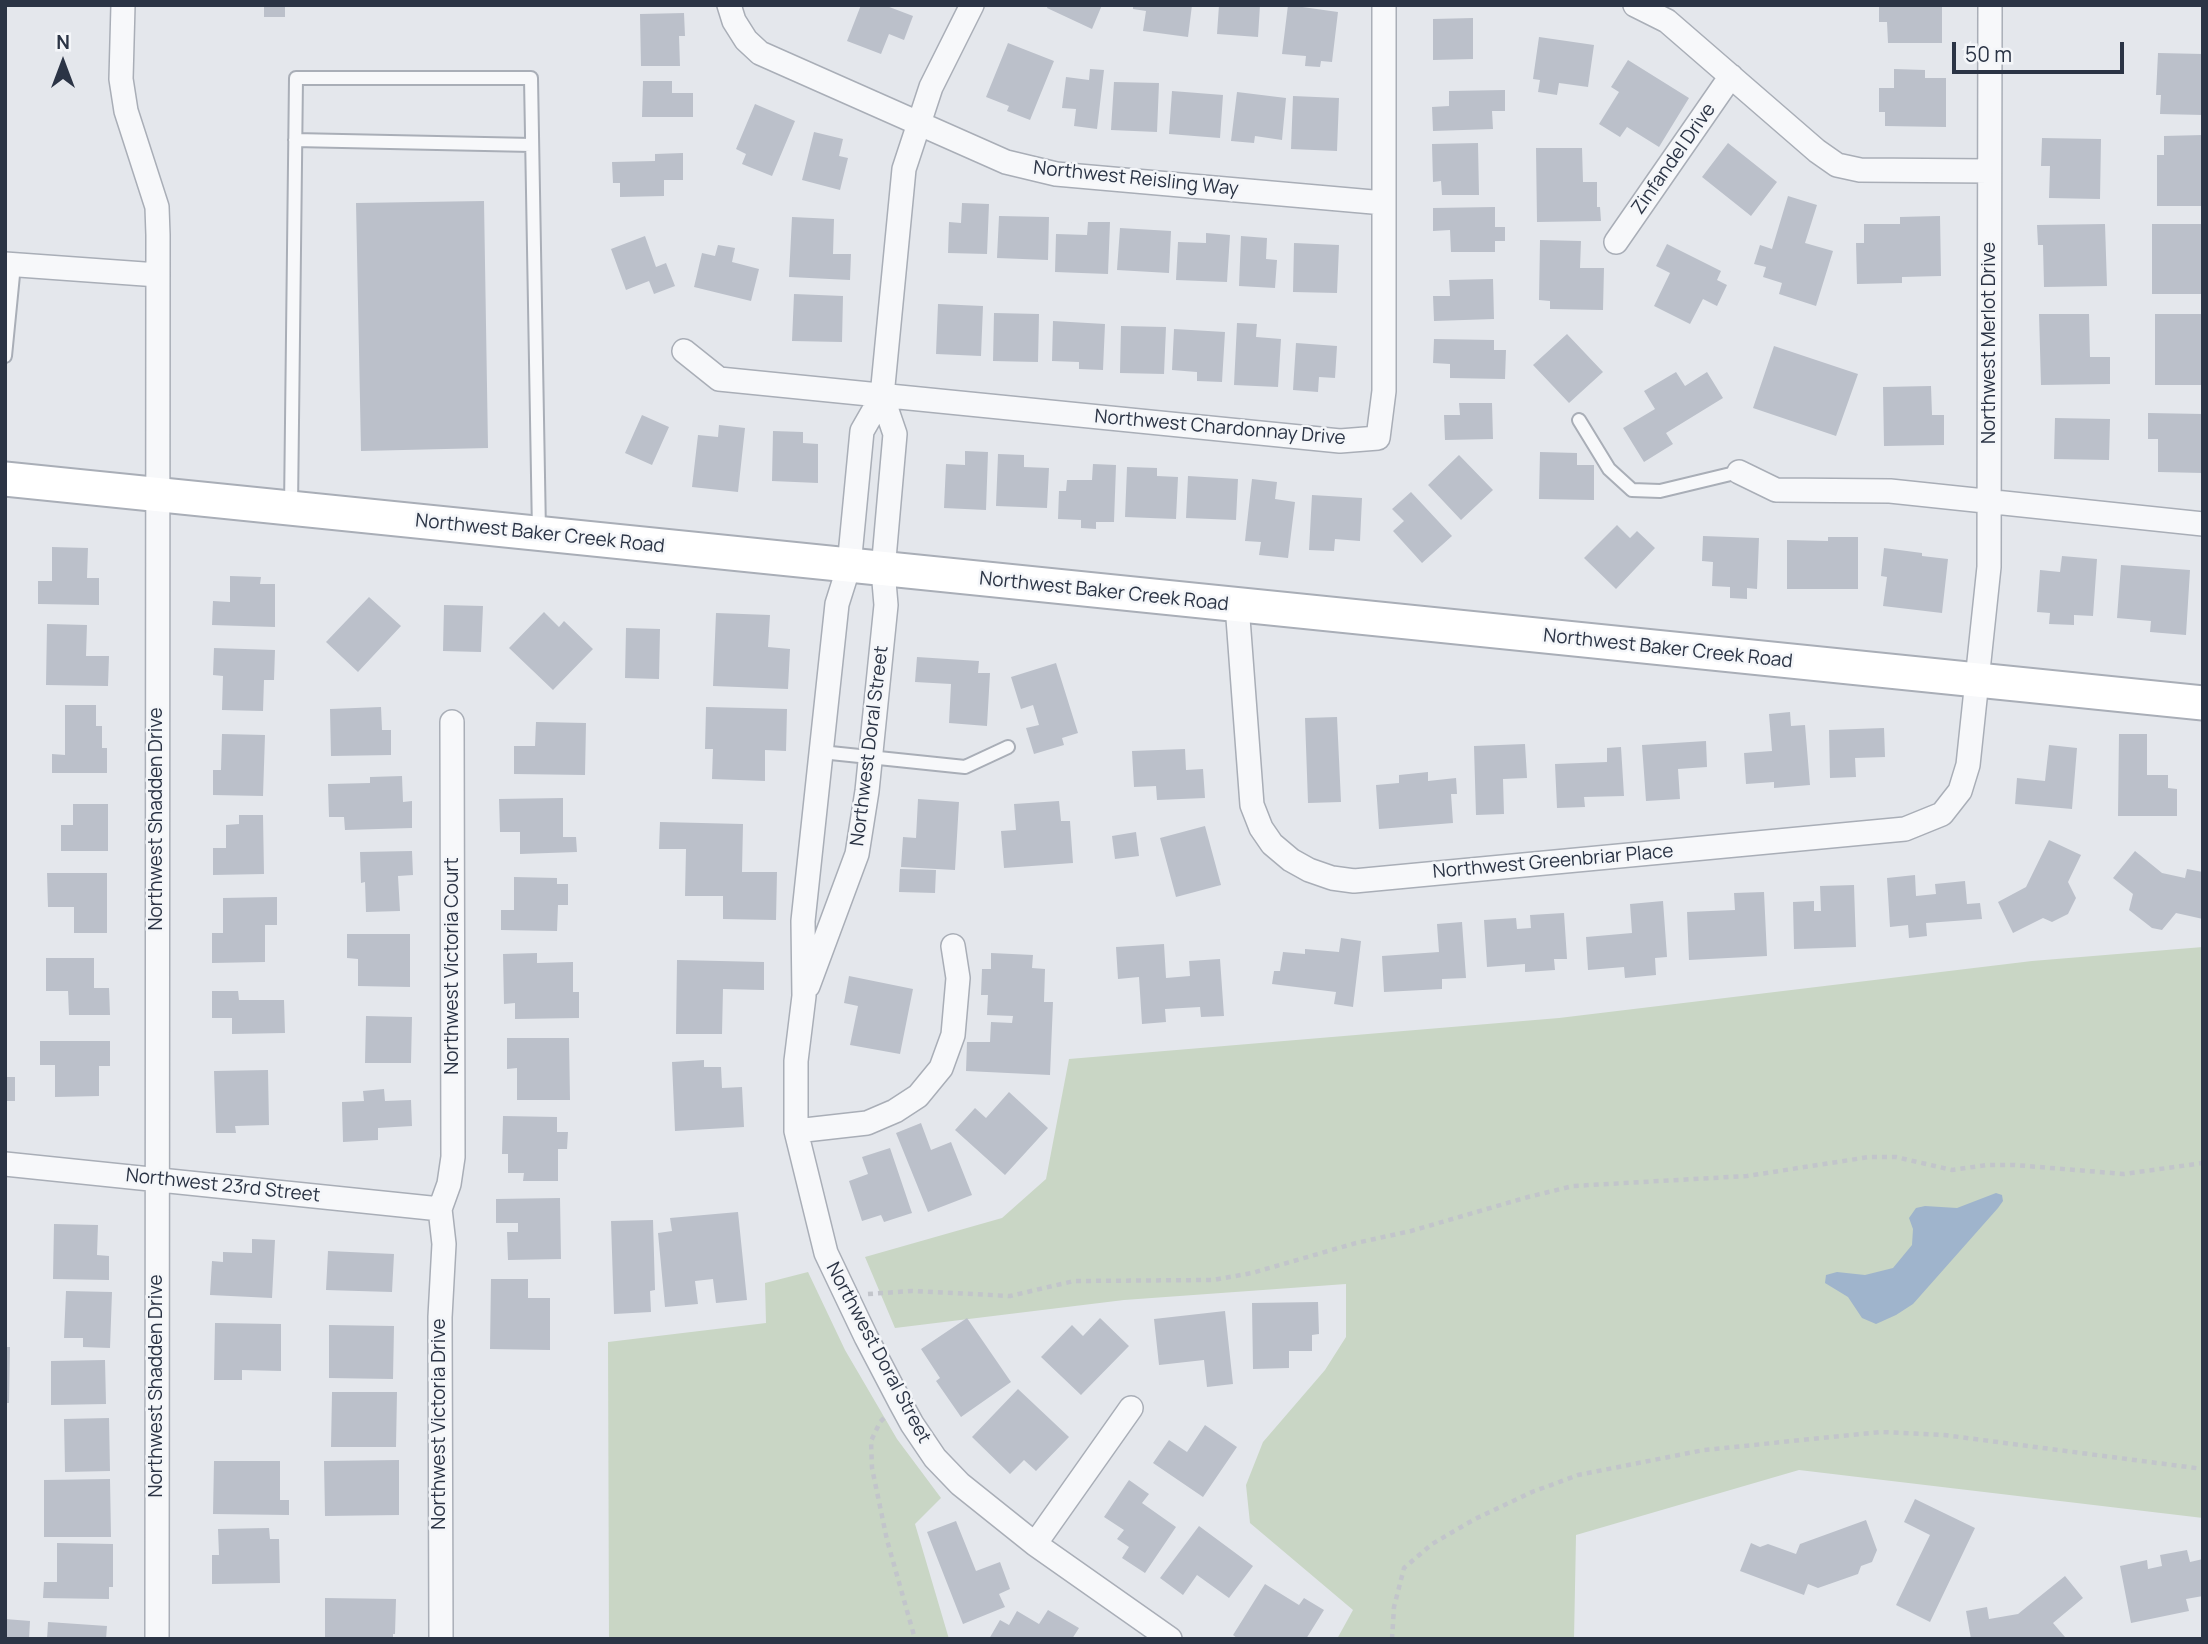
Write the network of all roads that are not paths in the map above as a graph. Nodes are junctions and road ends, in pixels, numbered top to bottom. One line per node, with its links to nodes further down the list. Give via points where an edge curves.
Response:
1 (123, 5): 15 (street, Northwest Shadden Drive, via 121,79 126,111 157,207)
2 (729, 5): 8 (street, Northwest Reisling Way, via 740,31 760,53)
3 (972, 5): 8 (street, via 931,87)
4 (1384, 5): 12 (street, Northwest Chardonnay Drive)
5 (1635, 5): 7 (street, via 1667,21)
6 (1990, 5): 11 (street, Northwest Merlot Drive)
7 (1731, 76): 11 (street, via 1837,165 1860,170); 13 (street, Zinfandel Drive)
8 (919, 123): 12 (street, Northwest Reisling Way, via 1006,162 1056,174); 18 (street, via 904,169)
9 (295, 140): 10 (lane); 10 (lane, via 296,78 531,78); 24 (lane)
10 (533, 145): 26 (lane)
11 (1989, 171): 23 (street, Northwest Merlot Drive)
12 (1384, 203): 18 (street, Northwest Chardonnay Drive, via 1384,391 1378,438 1340,441)
13 (1616, 242)
14 (10, 265): 15 (street); 17 (lane)
15 (158, 275): 22 (street, Northwest Shadden Drive)
16 (684, 351): 18 (street, via 719,379)
17 (5, 356)
18 (882, 396): 27 (street, Northwest Doral Street, via 862,432); 28 (street, Northwest Doral Street, via 895,434)
19 (1579, 420): 20 (lane, via 1609,469 1632,489 1660,491)
20 (1739, 472): 23 (street, via 1776,490 1890,491)
21 (5, 479): 22 (main road, Northwest Baker Creek Road)
22 (157, 495): 24 (main road, Northwest Baker Creek Road); 40 (street, Northwest Shadden Drive)
23 (1990, 502): 25 (street); 30 (street, Northwest Merlot Drive, via 1989,567)
24 (290, 509): 26 (main road, Northwest Baker Creek Road)
25 (2203, 524)
26 (539, 534): 27 (main road, Northwest Baker Creek Road)
27 (849, 566): 28 (main road, Northwest Baker Creek Road); 34 (street, Northwest Doral Street, via 837,604)
28 (883, 570): 29 (main road, Northwest Baker Creek Road); 35 (street, Northwest Doral Street, via 886,605)
29 (1237, 605): 30 (main road, Northwest Baker Creek Road); 30 (street, Northwest Greenbriar Place, via 1252,805 1272,844 1291,860 1343,880 1905,829 1942,814 1960,791 1968,765)
30 (1977, 680): 31 (main road, Northwest Baker Creek Road)
31 (2203, 703)
32 (452, 722): 41 (street, Northwest Victoria Court, via 453,1157)
33 (1008, 747): 35 (lane, via 965,767)
34 (821, 752): 35 (lane); 37 (street, Northwest Doral Street, via 803,921)
35 (871, 757): 37 (street, Northwest Doral Street, via 858,854)
36 (953, 946): 38 (street, via 958,978 953,1035 941,1068 918,1096 867,1123)
37 (804, 996): 38 (street, Northwest Doral Street, via 796,1061)
38 (796, 1131): 43 (street, Northwest Doral Street, via 826,1253 912,1424 960,1484)
39 (5, 1164): 40 (street, Northwest 23rd Street)
40 (157, 1180): 41 (street, Northwest 23rd Street); 44 (street, Northwest Shadden Drive)
41 (440, 1209): 45 (street, Northwest Victoria Drive, via 444,1244)
42 (1131, 1408): 43 (street)
43 (1035, 1544): 46 (street, Northwest Doral Street)
44 (157, 1639)
45 (441, 1639)
46 (1170, 1639)

